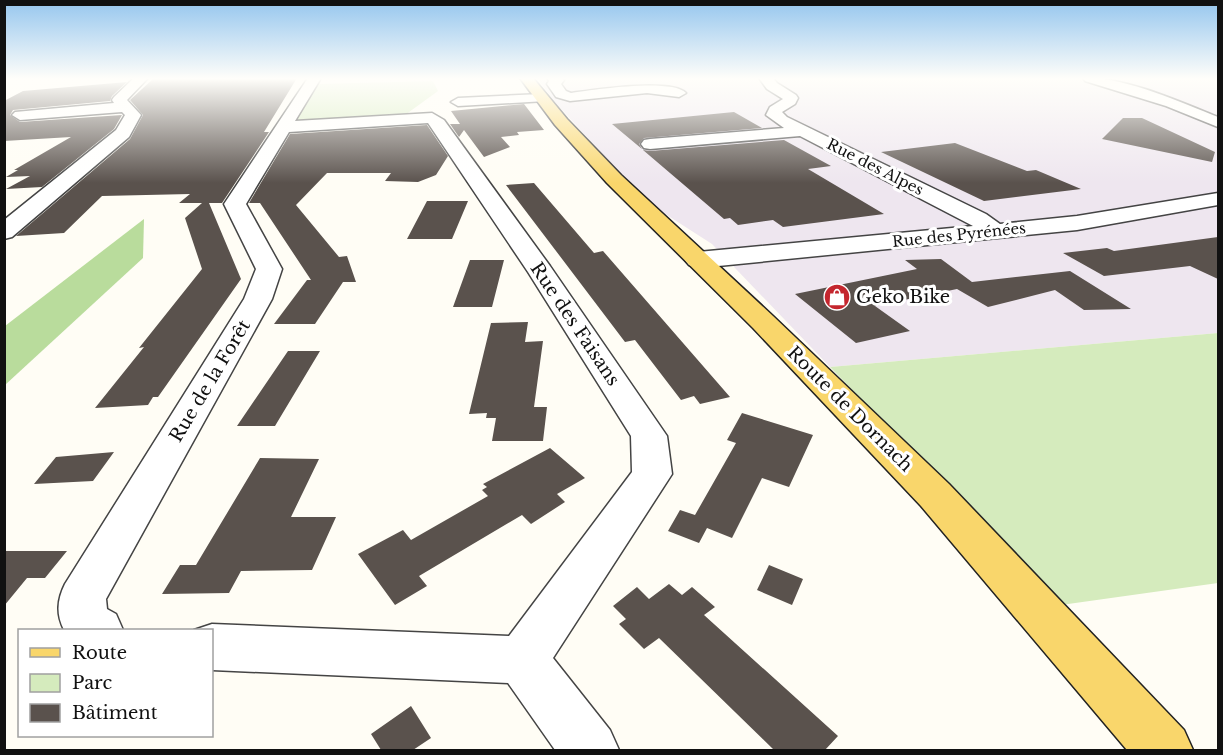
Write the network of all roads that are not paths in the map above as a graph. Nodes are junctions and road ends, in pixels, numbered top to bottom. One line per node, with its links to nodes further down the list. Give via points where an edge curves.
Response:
1 (52, 113): 8 (street)
2 (131, 113): 16 (street, via 123,134)
3 (292, 113): 11 (street)
4 (435, 113): 9 (street)
5 (562, 113): 19 (main road, Route de Dornach, via 614,179)
6 (774, 113): 12 (street, Rue des Alpes)
7 (1196, 113): 10 (street)
8 (20, 116)
9 (432, 118): 11 (street); 22 (street, Rue des Faisans, via 649,435 652,474)
10 (1218, 122)
11 (284, 127): 20 (street, Rue de la Forêt, via 235,204 269,269 258,299 82,598 84,620)
12 (804, 131): 13 (street); 15 (street, Rue des Alpes)
13 (650, 144)
14 (1218, 199): 15 (street, Rue des Pyrénées, via 1077,223)
15 (996, 231): 18 (street, Rue des Pyrénées)
16 (4, 232)
17 (741, 235): 18 (street)
18 (759, 256): 19 (street, Rue des Pyrénées)
19 (698, 260): 24 (main road, Route de Dornach, via 934,495)
20 (97, 629)
21 (213, 647): 22 (street)
22 (522, 660): 23 (street)
23 (590, 750)
24 (1164, 750)

